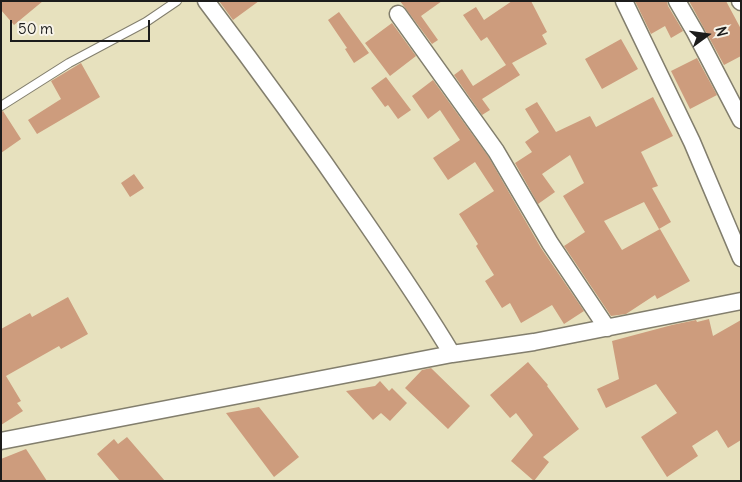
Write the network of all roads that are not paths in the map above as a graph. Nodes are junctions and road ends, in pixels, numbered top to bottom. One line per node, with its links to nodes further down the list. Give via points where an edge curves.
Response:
1 (177, 1): 6 (lane)
2 (206, 1): 11 (street, via 324,162 430,316)
3 (624, 1): 8 (street, via 692,142)
4 (677, 1): 7 (street)
5 (398, 14): 10 (street, via 496,151 550,243)
6 (1, 106)
7 (741, 120)
8 (741, 258)
9 (741, 301): 10 (street)
10 (607, 328): 11 (street)
11 (452, 354): 12 (street)
12 (1, 441)

